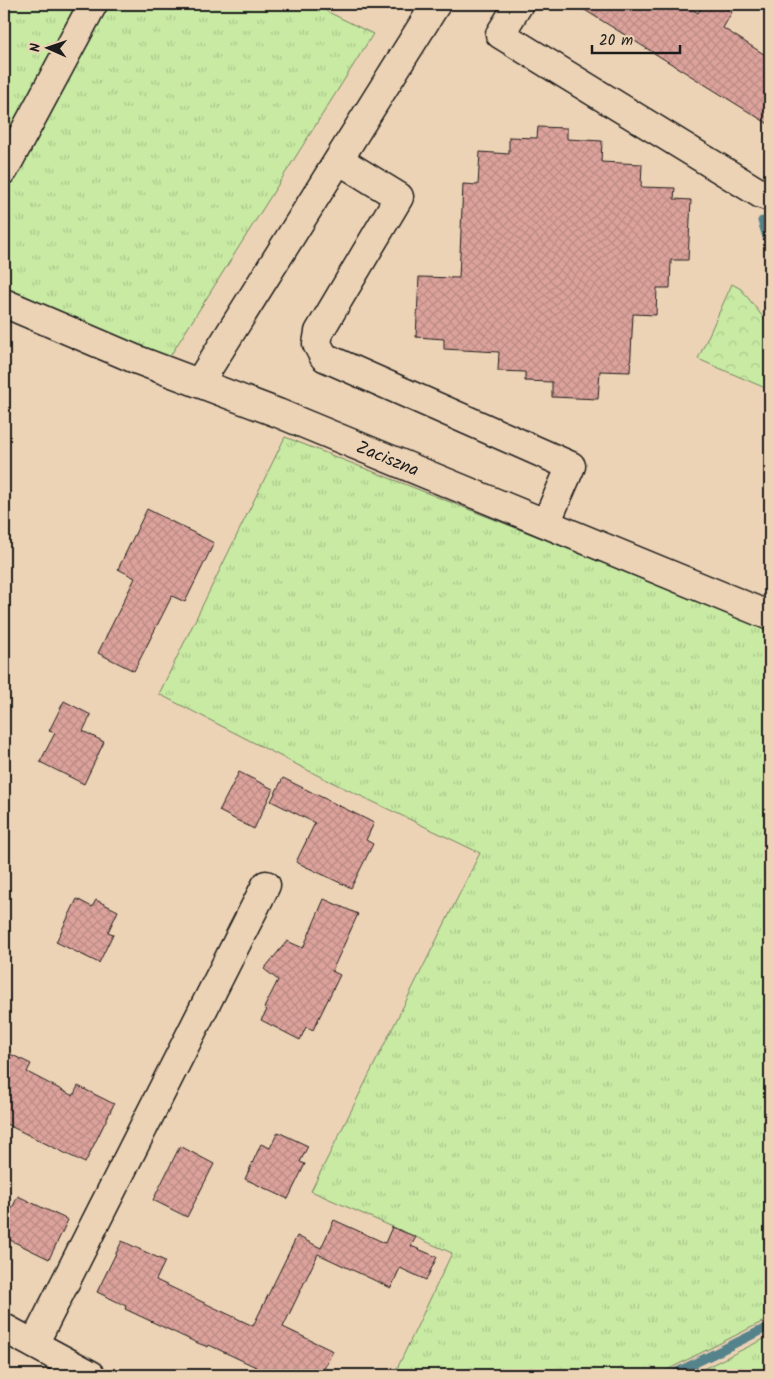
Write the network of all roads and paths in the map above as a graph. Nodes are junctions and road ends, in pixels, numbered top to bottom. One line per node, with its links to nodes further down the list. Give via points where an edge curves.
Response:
1 (92, 4): 5 (street)
2 (436, 4): 4 (street)
3 (519, 4): 6 (street, via 500,34)
4 (339, 160): 8 (street); 9 (street, via 399,197 319,332 318,344 324,357 571,466)
5 (4, 170)
6 (770, 197)
7 (4, 303): 8 (street, Zaciszna)
8 (200, 383): 9 (street, Zaciszna)
9 (546, 523): 10 (street, Zaciszna)
10 (770, 616)
11 (266, 885): 13 (street)
12 (4, 1328): 13 (street)
13 (34, 1344): 14 (street)
14 (90, 1375)

